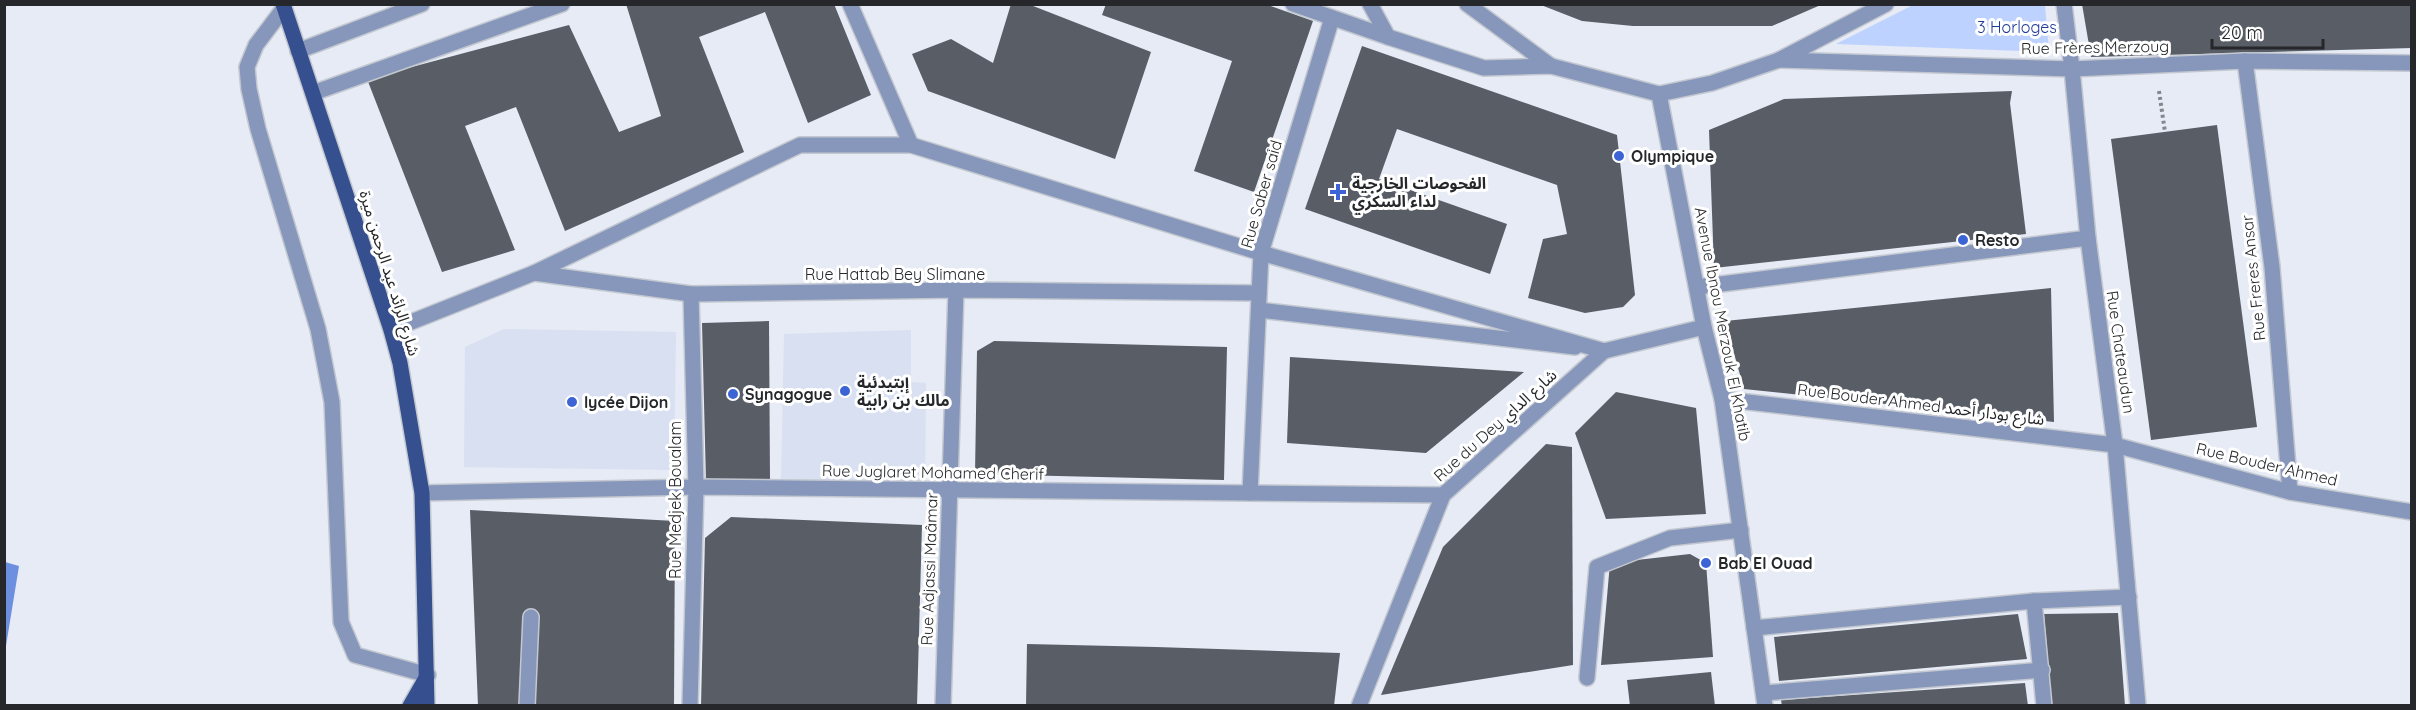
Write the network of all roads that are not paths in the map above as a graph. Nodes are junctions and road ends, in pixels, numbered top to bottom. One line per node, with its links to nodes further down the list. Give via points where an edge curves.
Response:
1 (422, 4): 12 (street)
2 (562, 4): 18 (street)
3 (850, 4): 20 (street)
4 (1293, 4): 10 (street)
5 (1370, 4): 11 (street)
6 (1467, 4): 16 (street)
7 (1886, 4): 13 (street)
8 (2064, 4): 17 (street, Rue Chateaudun)
9 (283, 6): 12 (main road, شارع الرائد عبد الرحمن ميرة); 47 (street, via 256,45 247,67 248,78 258,129 318,329 332,402 341,622 356,655)
10 (1332, 18): 11 (street); 22 (street, Rue Saber said)
11 (1388, 37): 16 (street, via 1484,68)
12 (298, 51): 18 (main road, شارع الرائد عبد الرحمن ميرة)
13 (1779, 60): 17 (street, Rue Frères Merzoug); 19 (street, via 1712,83)
14 (2245, 61): 15 (street, Rue Frères Merzoug); 17 (street, Rue Frères Merzoug); 36 (street, Rue Freres Ansar, via 2272,267)
15 (2412, 63)
16 (1551, 66): 19 (street)
17 (2072, 69): 21 (street, Rue Chateaudun)
18 (313, 93): 30 (main road, شارع الرائد عبد الرحمن ميرة)
19 (1659, 94): 24 (street, Avenue Ibnou Merzouk El Khatib)
20 (911, 145): 22 (street); 23 (street, via 800,145)
21 (2088, 238): 24 (street); 33 (street, Rue Chateaudun)
22 (1261, 253): 26 (street, Rue Saber said); 31 (street)
23 (534, 273): 27 (street, Rue Hattab Bey Slimane); 30 (street)
24 (1697, 287): 29 (street, Avenue Ibnou Merzouk El Khatib)
25 (956, 290): 26 (street, Rue Hattab Bey Slimane); 27 (street, Rue Hattab Bey Slimane); 35 (street, Rue Adjassi Maâmar)
26 (1259, 293): 28 (street, Rue Saber said)
27 (691, 294): 34 (street, Rue Medjek Boualam)
28 (1259, 310): 31 (street); 38 (street, Rue Saber said)
29 (1704, 327): 31 (street); 32 (street, Avenue Ibnou Merzouk El Khatib)
30 (391, 330): 37 (main road, شارع الرائد عبد الرحمن ميرة)
31 (1604, 351): 39 (street, Rue du Dey شارع الداي)
32 (1722, 399): 33 (street, Rue Bouder Ahmed شارع بودار أحمد); 41 (street, Avenue Ibnou Merzouk El Khatib)
33 (2115, 445): 36 (street, Rue Bouder Ahmed); 42 (street, Rue Chateaudun)
34 (696, 487): 35 (street, Rue Juglaret Mohamed Cherif); 37 (street, Rue Juglaret Mohamed Cherif); 53 (street, Rue Medjek Boualam)
35 (950, 490): 38 (street, Rue Juglaret Mohamed Cherif); 54 (street, Rue Adjassi Maâmar)
36 (2290, 492): 40 (street, Rue Bouder Ahmed)
37 (422, 493): 47 (main road, شارع الرائد عبد الرحمن ميرة)
38 (1250, 493): 39 (street, Rue Juglaret Mohamed Cherif)
39 (1443, 495): 55 (street, Rue du Dey شارع الداي)
40 (2412, 512)
41 (1741, 530): 45 (street, Avenue Ibnou Merzouk El Khatib); 48 (street, via 1670,538 1597,567)
42 (2129, 597): 43 (street); 57 (street, Rue Chateaudun)
43 (2034, 601): 45 (street); 46 (street)
44 (531, 617): 52 (street)
45 (1754, 628): 49 (street, Avenue Ibnou Merzouk El Khatib)
46 (2042, 670): 49 (street); 56 (street)
47 (428, 675): 50 (main road); 51 (main road, شارع الرائد عبد الرحمن ميرة)
48 (1587, 678)
49 (1765, 699)
50 (410, 705)
51 (427, 705)
52 (527, 705)
53 (690, 705)
54 (943, 705)
55 (1359, 705)
56 (2044, 705)
57 (2138, 705)

